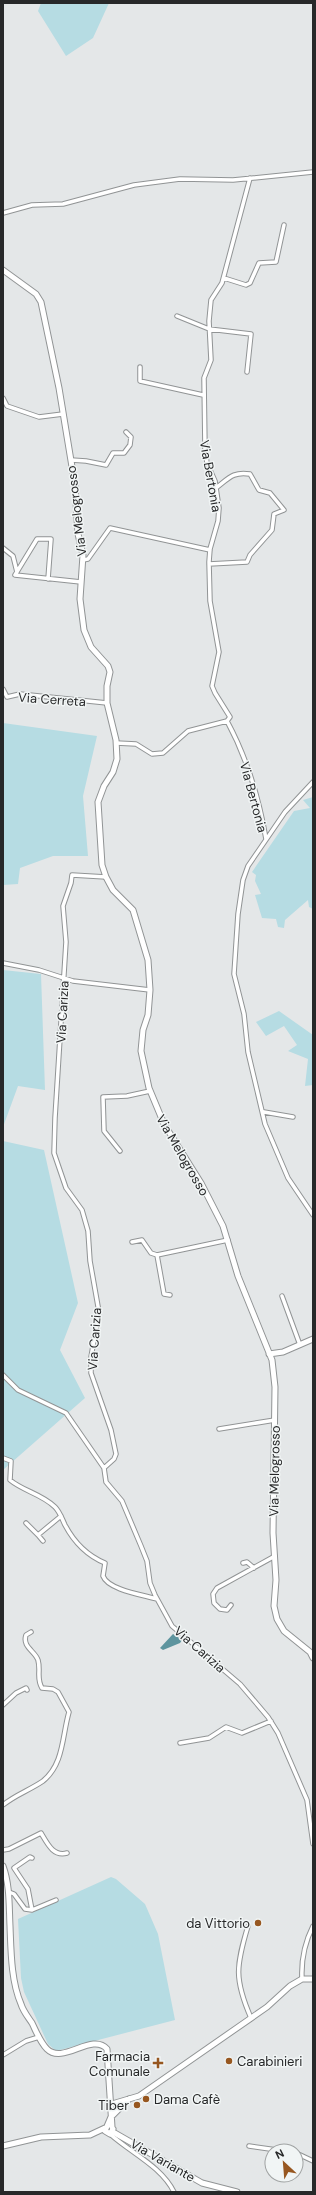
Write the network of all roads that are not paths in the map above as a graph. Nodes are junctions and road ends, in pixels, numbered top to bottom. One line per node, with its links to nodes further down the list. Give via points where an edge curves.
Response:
1 (313, 172): 2 (street)
2 (250, 178): 3 (street, via 180,179 134,185 64,204 32,205); 6 (street, Via Bertonia)
3 (3, 213)
4 (284, 225): 6 (street, via 276,262 259,263 250,284)
5 (3, 270): 13 (street, Via Melogrosso, via 36,294 41,302)
6 (224, 278): 8 (street, Via Bertonia, via 211,300)
7 (177, 316): 8 (street)
8 (209, 329): 10 (street, via 251,334); 11 (street, Via Bertonia, via 211,360 204,378)
9 (140, 367): 11 (street, via 140,381)
10 (247, 372)
11 (204, 394): 16 (street, Via Bertonia, via 205,449)
12 (3, 398): 13 (street, via 7,406 39,417)
13 (63, 414): 15 (street, Via Melogrosso)
14 (126, 432): 15 (street, via 130,437 130,445 124,453 113,453 106,465)
15 (71, 460): 19 (street, Via Melogrosso)
16 (216, 488): 18 (street, Via Bertonia, via 218,521); 20 (street, via 234,474 250,474 259,490 270,493 284,510 274,514 272,530 247,562)
17 (3, 548): 21 (street, via 13,556)
18 (210, 550): 19 (street, via 110,528 88,558); 20 (street, Via Bertonia)
19 (83, 560): 23 (street, Via Melogrosso)
20 (209, 564): 26 (street, Via Bertonia, via 210,600 219,652 212,686 230,717)
21 (17, 572): 22 (street, via 15,575); 22 (street, via 37,539 51,539)
22 (48, 580): 23 (street)
23 (81, 582): 25 (street, Via Melogrosso, via 84,630 91,647 108,666 110,672)
24 (3, 689): 25 (street, Via Cerreta, via 7,697 20,694)
25 (107, 703): 27 (street, Via Melogrosso)
26 (227, 721): 27 (street, via 188,731 163,753 152,754 136,744); 29 (street, Via Bertonia, via 251,778)
27 (116, 743): 30 (street, Via Melogrosso, via 117,759 97,808)
28 (313, 782): 29 (street, via 285,812)
29 (266, 839): 35 (street, via 248,866 243,880 234,974 244,1014 248,1052)
30 (106, 878): 32 (street, Via Carizia, via 72,875 62,906 66,942); 33 (street, Via Melogrosso, via 113,890 133,910 148,960)
31 (3, 963): 32 (street, via 39,970)
32 (64, 980): 33 (street); 51 (street, Via Carizia, via 54,1118 54,1153 66,1188 82,1210 88,1231 90,1261 99,1312 91,1372 111,1430 116,1454)
33 (150, 990): 34 (street, Via Melogrosso, via 141,1051)
34 (150, 1091): 37 (street, via 127,1096 103,1097 104,1131); 39 (street, Via Melogrosso, via 164,1124 201,1183)
35 (264, 1112): 36 (street); 38 (street, via 265,1124 281,1164)
36 (293, 1117)
37 (120, 1151)
38 (313, 1214)
39 (228, 1240): 41 (street); 46 (street, Via Melogrosso, via 238,1276)
40 (132, 1242): 41 (street, via 142,1240 151,1253)
41 (157, 1255): 42 (street, via 164,1294)
42 (170, 1295)
43 (282, 1296): 45 (street)
44 (313, 1338): 45 (street)
45 (300, 1345): 46 (street, via 284,1352)
46 (269, 1354): 48 (street, Via Melogrosso, via 274,1374)
47 (3, 1375): 51 (street, via 18,1390 66,1413)
48 (275, 1420): 49 (street); 56 (street, Via Melogrosso)
49 (219, 1429)
50 (3, 1458): 52 (street, via 11,1461 10,1480 55,1506)
51 (104, 1468): 59 (street, Via Carizia, via 106,1482 122,1501 141,1546 150,1583)
52 (61, 1516): 54 (street); 59 (street, via 80,1545 89,1554 105,1563 103,1576 107,1582 124,1590)
53 (26, 1524): 54 (street)
54 (38, 1535): 55 (street)
55 (43, 1541)
56 (275, 1556): 58 (street); 62 (street, Via Melogrosso, via 274,1606 278,1619 284,1631 310,1652)
57 (243, 1563): 58 (street, via 247,1562)
58 (254, 1568): 60 (street, via 228,1585 217,1588 213,1594 214,1603 220,1609 227,1610)
59 (157, 1599): 65 (street, Via Carizia, via 172,1626 240,1684)
60 (231, 1605)
61 (31, 1632): 67 (street, via 26,1635 25,1640 31,1653 38,1660 39,1683 42,1688 53,1689 60,1694 69,1712 58,1762 51,1773 42,1782)
62 (313, 1658)
63 (27, 1690): 64 (street, via 26,1688 16,1693)
64 (3, 1705)
65 (271, 1721): 66 (street, via 242,1734 226,1727 209,1738); 68 (street, Via Carizia, via 298,1775 307,1800)
66 (180, 1743)
67 (3, 1805)
68 (313, 1844)
69 (3, 1850): 70 (street, via 41,1833 54,1852 61,1855)
70 (67, 1853)
71 (32, 1858): 75 (street, via 14,1868 28,1889)
72 (3, 1866): 73 (street)
73 (9, 1892): 75 (street, via 14,1894 25,1909); 81 (street, via 16,1988 21,2006)
74 (56, 1900): 75 (street)
75 (32, 1910)
76 (248, 1926): 80 (street, via 238,1962 238,1975 239,1986)
77 (313, 1926): 78 (street, via 301,1962)
78 (302, 1979): 79 (street); 80 (street)
79 (313, 1979)
80 (251, 2018): 84 (street, via 139,2096)
81 (39, 2037): 82 (street); 83 (street, via 46,2048 55,2054 92,2045 104,2046 109,2054)
82 (3, 2055)
83 (112, 2095): 84 (street); 85 (street)
84 (122, 2102): 85 (street); 86 (street)
85 (112, 2104): 86 (street)
86 (111, 2116): 87 (street)
87 (109, 2130): 88 (street, via 90,2135 41,2137); 91 (street, via 156,2169); 92 (street, Via Variante, via 202,2183)
88 (3, 2146)
89 (249, 2146): 90 (street)
90 (264, 2148)
91 (174, 2192)
92 (237, 2192)

